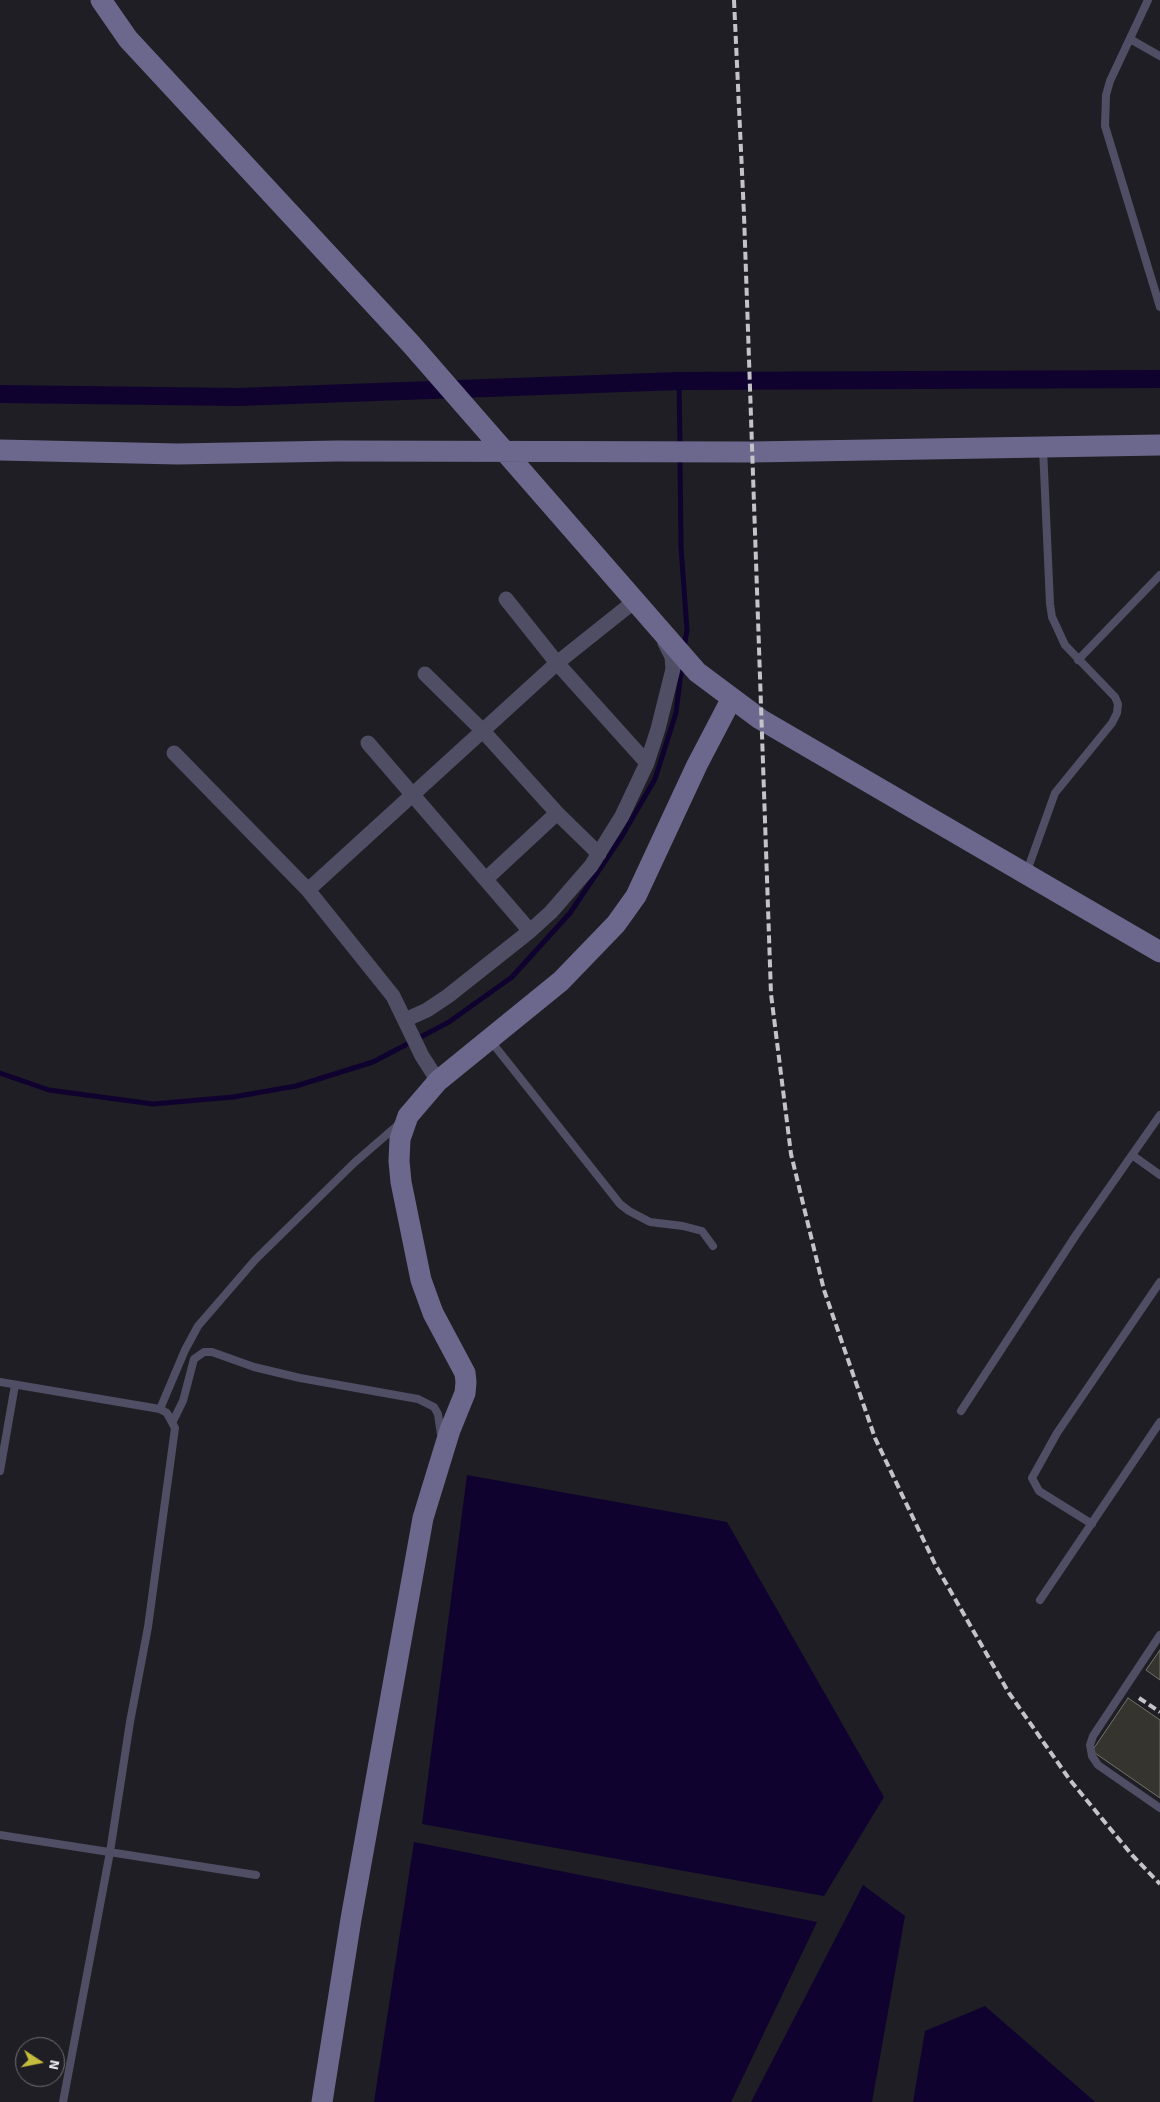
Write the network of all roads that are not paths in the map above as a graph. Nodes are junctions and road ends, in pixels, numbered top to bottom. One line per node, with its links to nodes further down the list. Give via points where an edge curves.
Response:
1 (101, 0): 9 (main road, via 128,39)
2 (1148, 0): 3 (lane)
3 (1130, 39): 4 (lane); 5 (lane, via 1106,95 1105,126)
4 (1160, 56)
5 (1160, 307)
6 (1160, 444): 7 (main road)
7 (1043, 446): 9 (main road, via 713,452); 14 (lane, via 1050,604 1059,633)
8 (0, 450): 9 (main road, via 178,454)
9 (506, 451): 12 (main road)
10 (1160, 575): 14 (lane)
11 (506, 599): 15 (street)
12 (636, 600): 13 (main road); 15 (street)
13 (655, 625): 17 (main road, via 697,672); 21 (street, via 672,657 673,669)
14 (1078, 660): 25 (lane, via 1115,697 1117,713 1055,793)
15 (557, 663): 18 (street); 21 (street)
16 (424, 674): 18 (street)
17 (732, 698): 25 (main road, via 760,719); 31 (main road, via 636,896 616,924 561,981)
18 (483, 731): 22 (street); 23 (street)
19 (368, 743): 22 (street)
20 (174, 752): 27 (street)
21 (647, 763): 24 (street, via 622,816)
22 (412, 795): 26 (street); 27 (street)
23 (557, 813): 24 (street); 26 (street)
24 (599, 854): 28 (street, via 566,896)
25 (1027, 873): 29 (main road)
26 (486, 879): 28 (street)
27 (308, 890): 30 (street, via 393,996)
28 (530, 931): 30 (street)
29 (1160, 952)
30 (408, 1025): 32 (street)
31 (489, 1039): 32 (main road); 37 (lane, via 620,1204 650,1222 702,1231)
32 (438, 1081): 34 (main road)
33 (1160, 1115): 35 (lane)
34 (408, 1116): 41 (lane, via 354,1163 255,1260 198,1326 184,1350); 45 (main road, via 400,1139 398,1161 412,1246 433,1313 466,1373 465,1393)
35 (1132, 1155): 36 (lane); 42 (lane)
36 (1160, 1175)
37 (713, 1246)
38 (1160, 1282): 47 (lane, via 1057,1433 1032,1478 1039,1491)
39 (0, 1382): 40 (lane)
40 (15, 1385): 41 (lane); 46 (lane)
41 (160, 1409): 43 (lane, via 167,1412)
42 (961, 1411)
43 (173, 1421): 45 (lane, via 183,1401 194,1360 204,1352 212,1352 300,1378 427,1402 438,1414); 52 (lane, via 174,1440 148,1627)
44 (1160, 1422): 47 (lane)
45 (443, 1452): 55 (main road, via 423,1518 351,1919)
46 (0, 1471)
47 (1092, 1524): 48 (lane)
48 (1040, 1600)
49 (1160, 1635): 50 (lane, via 1092,1736 1090,1745 1098,1765)
50 (1160, 1808)
51 (0, 1836): 52 (lane)
52 (110, 1852): 53 (lane); 54 (lane)
53 (256, 1875)
54 (63, 2102)
55 (322, 2102)

